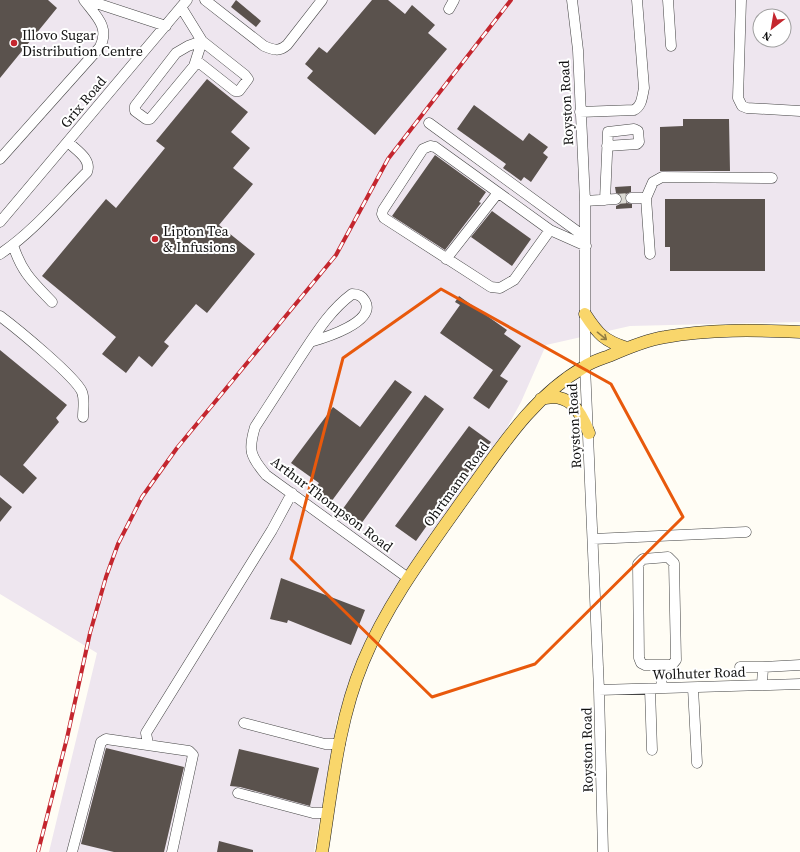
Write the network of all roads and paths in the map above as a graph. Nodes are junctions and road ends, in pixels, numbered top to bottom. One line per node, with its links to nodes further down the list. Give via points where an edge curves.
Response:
1 (84, 0): 21 (street, via 104,32 100,47)
2 (87, 0): 12 (street)
3 (205, 0): 4 (street, via 264,46 275,50 282,50 287,45)
4 (322, 0)
5 (454, 0): 11 (street)
6 (572, 0): 17 (street, Royston Road, via 578,50)
7 (637, 0): 17 (street, via 644,88 642,101 634,110)
8 (668, 0): 14 (street)
9 (740, 0): 16 (street, via 738,98 742,106)
10 (184, 4): 12 (street, Grix Road); 13 (street)
11 (449, 9)
12 (166, 26): 19 (street, Grix Road)
13 (202, 41): 15 (street); 15 (street, via 248,80 239,91 235,91); 15 (street, via 176,53 135,106 135,111 150,119)
14 (671, 46)
15 (197, 60)
16 (800, 111)
17 (580, 112): 28 (street, Royston Road)
18 (429, 123): 31 (street)
19 (68, 142): 29 (street, Grix Road); 32 (street, via 86,158 87,172)
20 (607, 146): 27 (street)
21 (0, 159)
22 (772, 178): 25 (street, via 662,177 653,182)
23 (497, 194): 30 (street); 35 (street); 35 (street, via 435,147 430,146 423,150 382,214 384,218)
24 (631, 198): 25 (street)
25 (646, 198): 34 (street)
26 (616, 199): 27 (street)
27 (605, 200): 28 (street)
28 (585, 201): 31 (street, Royston Road)
29 (0, 222)
30 (550, 230): 31 (street); 35 (street, via 514,280 500,288 491,287)
31 (585, 242): 37 (street, Royston Road)
32 (13, 245): 33 (street); 36 (street, via 20,267)
33 (0, 254)
34 (650, 254)
35 (446, 259)
36 (52, 302)
37 (585, 314): 41 (main road, one-way to 41, via 603,338); 42 (street, Royston Road)
38 (0, 316): 44 (street, via 26,336 78,386 84,401)
39 (800, 332): 41 (main road, Ohrtmann Road, via 702,333 664,337)
40 (310, 342): 40 (street, Arthur Thompson Road, via 354,325 365,312 364,299 352,294 337,305); 46 (street, Arthur Thompson Road, via 255,427 251,441 253,460 266,475)
41 (627, 348): 42 (main road, Ohrtmann Road)
42 (585, 366): 43 (main road, Ohrtmann Road); 45 (street, Royston Road)
43 (541, 399): 45 (main road, via 557,397 568,401 578,410); 49 (main road, Ohrtmann Road, via 512,432)
44 (83, 417)
45 (589, 433): 48 (street, Royston Road)
46 (292, 493): 49 (street, Arthur Thompson Road); 61 (street, via 272,530 146,733)
47 (746, 532): 48 (street)
48 (593, 539): 59 (street, Royston Road)
49 (408, 578): 62 (main road, Ohrtmann Road, via 384,619 363,663)
50 (800, 665): 53 (street)
51 (660, 666): 51 (street, via 645,665 640,661 638,564 643,559 668,557 674,563 676,658 672,665); 56 (street)
52 (740, 667): 53 (street)
53 (763, 667): 55 (street)
54 (800, 684): 55 (street, Wolhuter Road)
55 (762, 685): 57 (street, Wolhuter Road)
56 (662, 688): 57 (street, Wolhuter Road); 58 (street, Wolhuter Road)
57 (693, 688): 64 (street)
58 (650, 689): 59 (street, Wolhuter Road); 63 (street)
59 (599, 690): 70 (street, Royston Road)
60 (244, 723): 62 (street, via 325,744)
61 (148, 744): 67 (street, via 102,740); 68 (street, via 189,751 193,755)
62 (340, 744): 66 (main road, Ohrtmann Road)
63 (652, 750)
64 (697, 763)
65 (238, 793): 66 (street, via 313,813)
66 (328, 813): 69 (main road, Ohrtmann Road)
67 (72, 852)
68 (172, 852)
69 (322, 852)
70 (603, 852)

